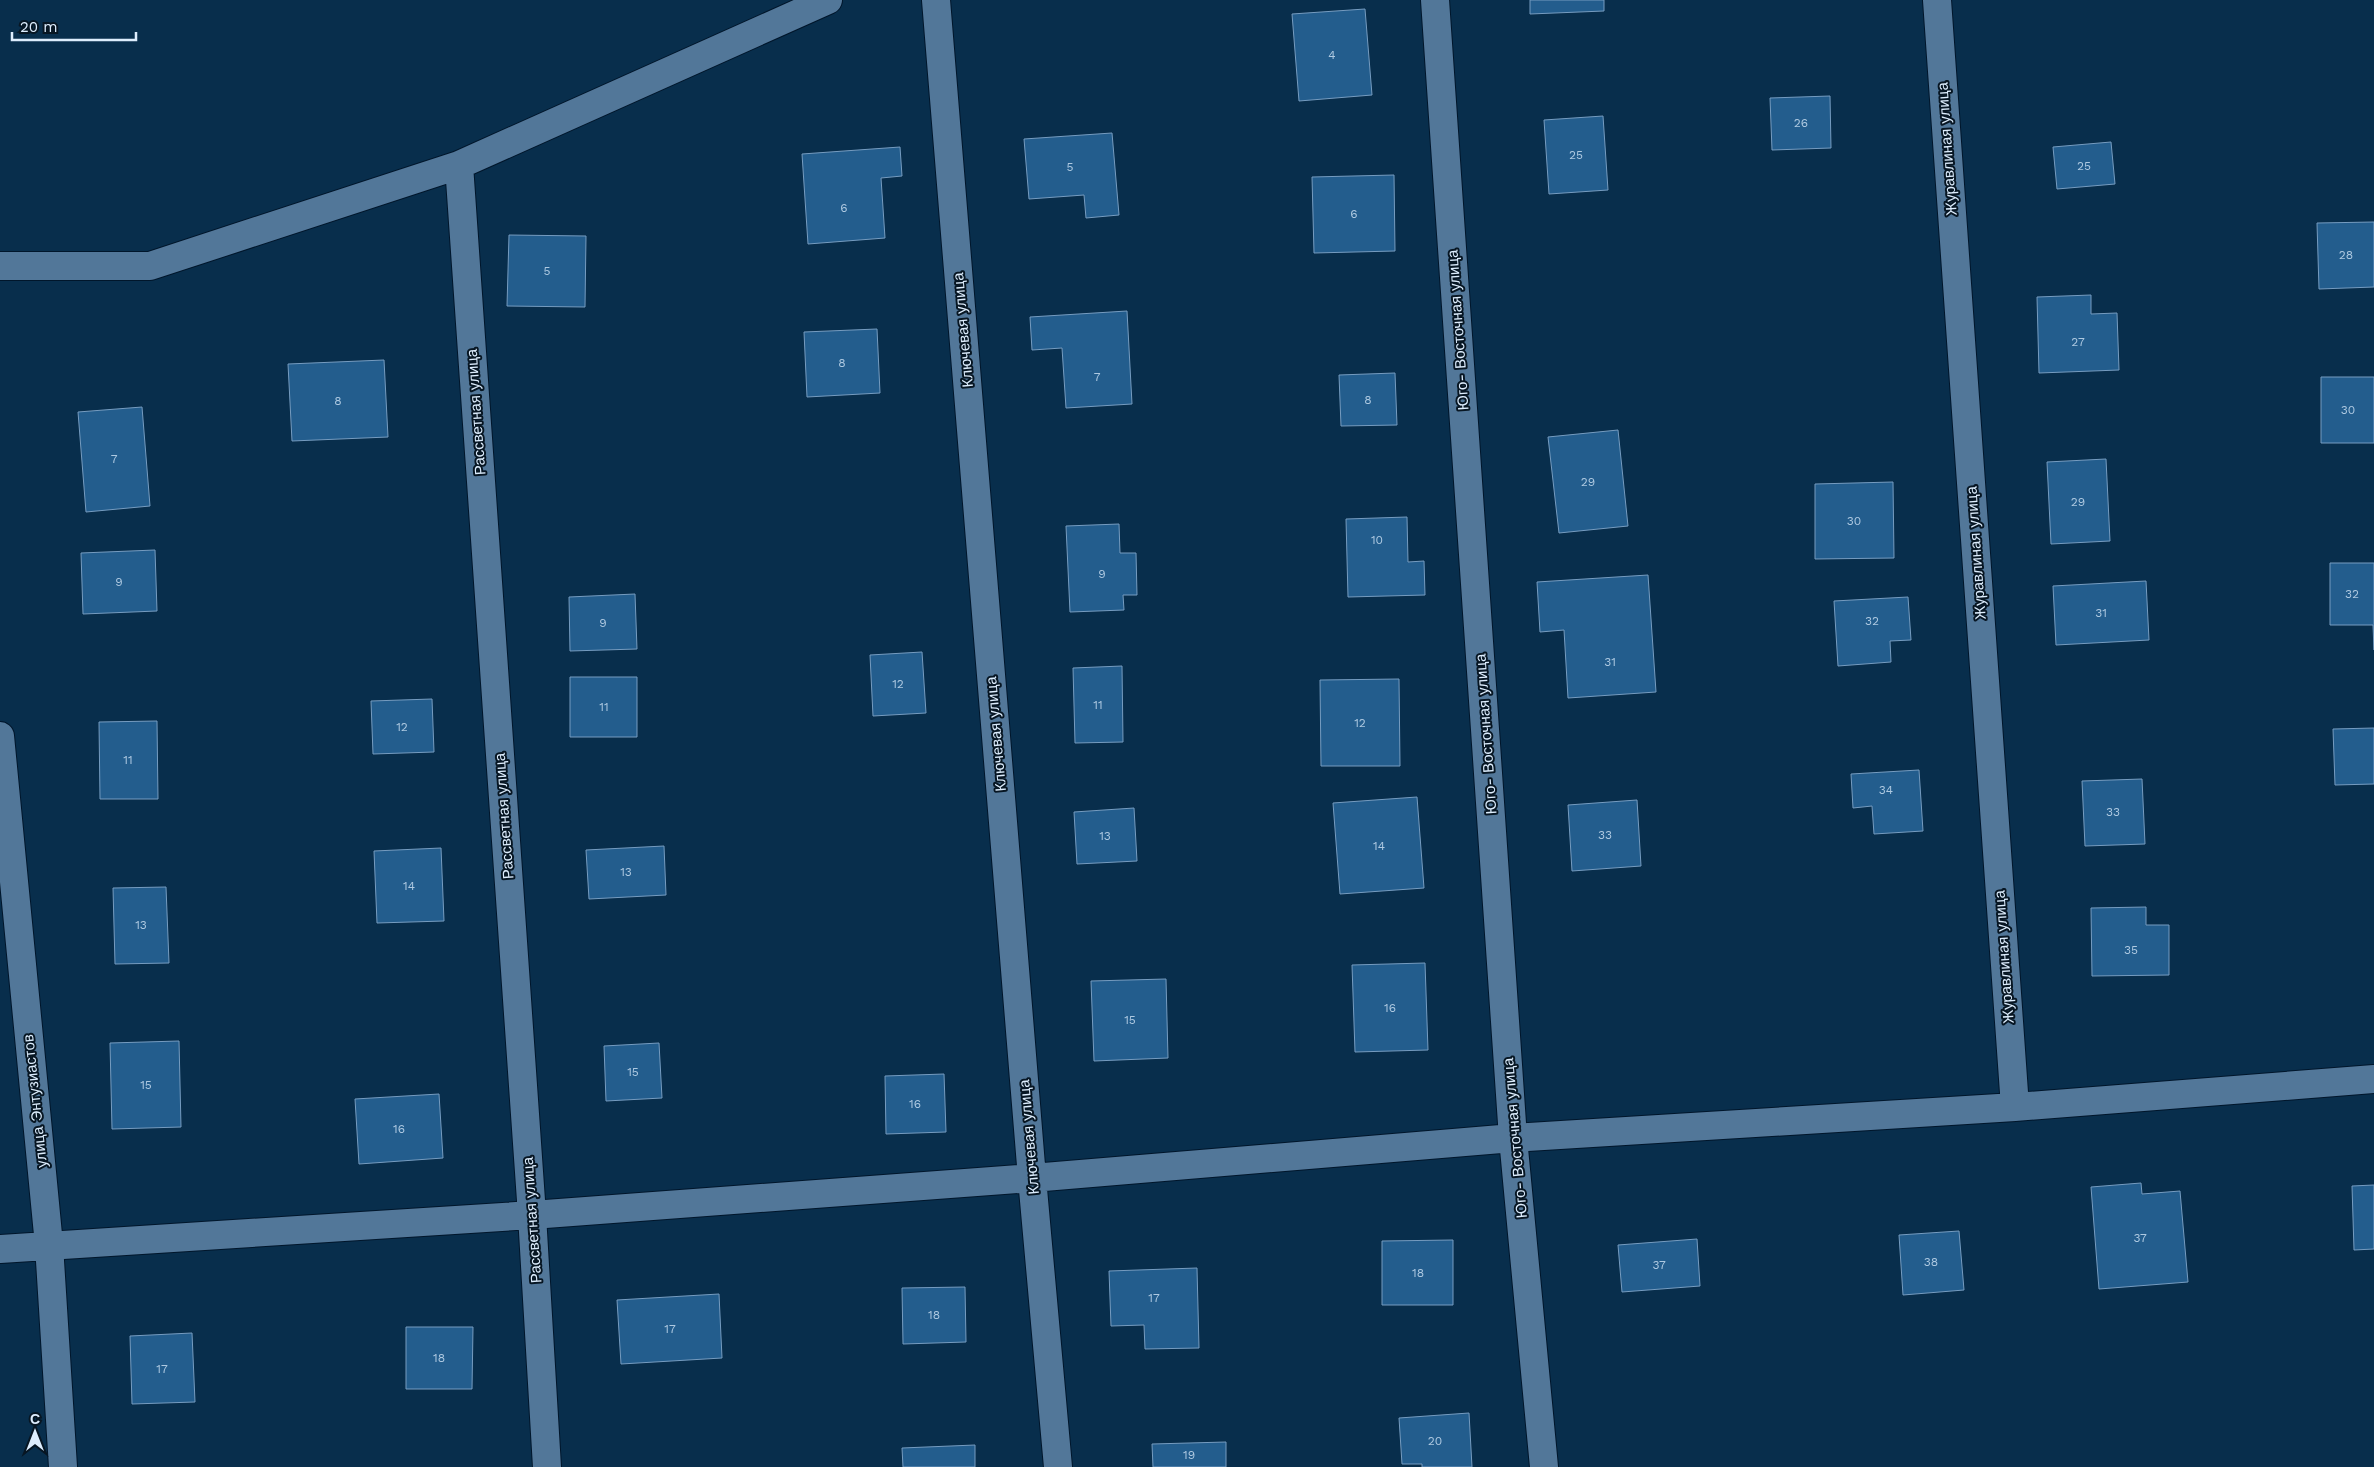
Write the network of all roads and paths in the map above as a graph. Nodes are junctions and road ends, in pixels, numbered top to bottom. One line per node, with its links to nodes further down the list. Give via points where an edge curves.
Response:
1 (828, 0): 5 (street)
2 (936, 0): 11 (street, Ключевая улица)
3 (1435, 0): 10 (street, Юго- Восточная улица)
4 (1937, 0): 9 (street, Журавлиная улица)
5 (458, 165): 6 (street, via 150,266); 12 (street, Рассветная улица)
6 (0, 266)
7 (0, 736): 13 (street, улица Энтузиастов)
8 (2374, 1079): 9 (street)
9 (2015, 1107): 10 (street)
10 (1513, 1138): 11 (street); 18 (street, Юго- Восточная улица)
11 (1032, 1178): 12 (street); 17 (street, Ключевая улица)
12 (532, 1215): 13 (street); 16 (street, Рассветная улица)
13 (49, 1244): 14 (street); 15 (street, улица Энтузиастов)
14 (0, 1249)
15 (64, 1467)
16 (547, 1467)
17 (1058, 1467)
18 (1544, 1467)

